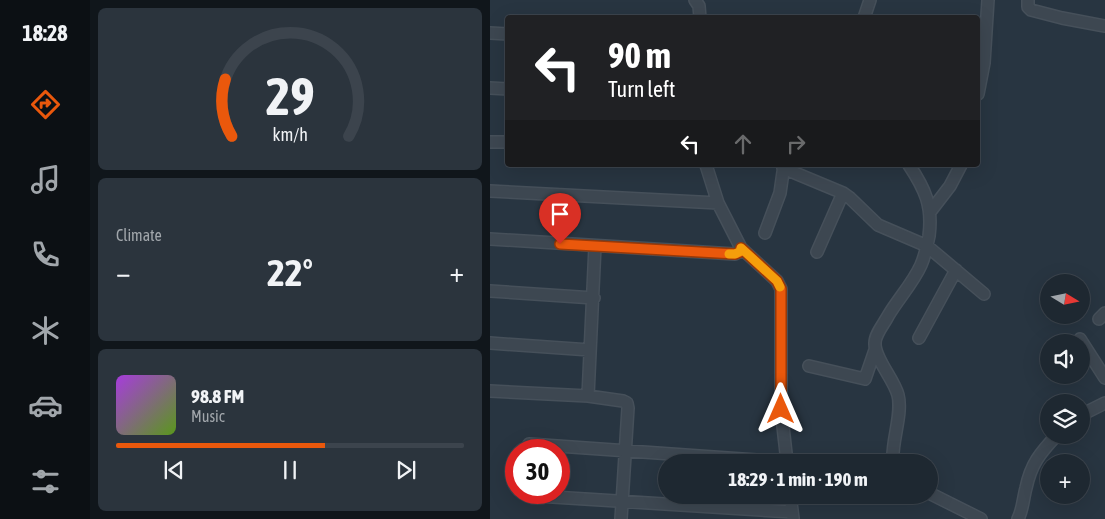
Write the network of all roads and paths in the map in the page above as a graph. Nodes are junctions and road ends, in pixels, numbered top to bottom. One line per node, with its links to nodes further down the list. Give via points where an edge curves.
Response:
1 (695, 0): 5 (street, via 700,6)
2 (870, 0): 6 (street)
3 (988, 0): 10 (street)
4 (1028, 0): 7 (street, via 1031,10)
5 (700, 15)
6 (865, 15)
7 (1105, 26)
8 (490, 33): 9 (street)
9 (505, 34)
10 (980, 84)
11 (490, 88): 12 (street)
12 (505, 89)
13 (490, 142): 14 (street)
14 (505, 142)
15 (707, 167): 21 (street)
16 (783, 167): 20 (street); 23 (street, via 780,193)
17 (910, 167): 22 (street, via 920,181)
18 (960, 167): 22 (street)
19 (490, 191): 21 (street)
20 (843, 193): 26 (street, via 878,225); 28 (street)
21 (718, 203): 27 (street)
22 (930, 212): 26 (street)
23 (765, 233)
24 (490, 240): 25 (street)
25 (595, 246): 27 (street, via 735,254); 32 (street)
26 (927, 246): 29 (street); 36 (street, via 921,265 877,335)
27 (741, 248): 46 (street, via 777,281 781,289 781,409 787,462)
28 (817, 252)
29 (956, 270): 31 (street); 33 (street)
30 (490, 291): 32 (street)
31 (984, 294)
32 (594, 298): 35 (street)
33 (919, 338)
34 (490, 343): 35 (street)
35 (590, 350): 41 (street)
36 (875, 350): 38 (street, via 865,379); 47 (street, via 899,396)
37 (1090, 355): 39 (street)
38 (809, 366)
39 (1105, 378)
40 (490, 391): 41 (street)
41 (588, 396): 46 (street, via 627,403)
42 (1105, 403): 43 (street)
43 (1090, 410)
44 (1049, 444): 54 (street, via 1029,474)
45 (570, 447): 46 (street)
46 (626, 451): 50 (street)
47 (894, 454)
48 (570, 498): 50 (street)
49 (938, 498): 53 (street)
50 (622, 502): 51 (street); 52 (street)
51 (793, 516)
52 (621, 519)
53 (982, 519)
54 (1018, 519)

